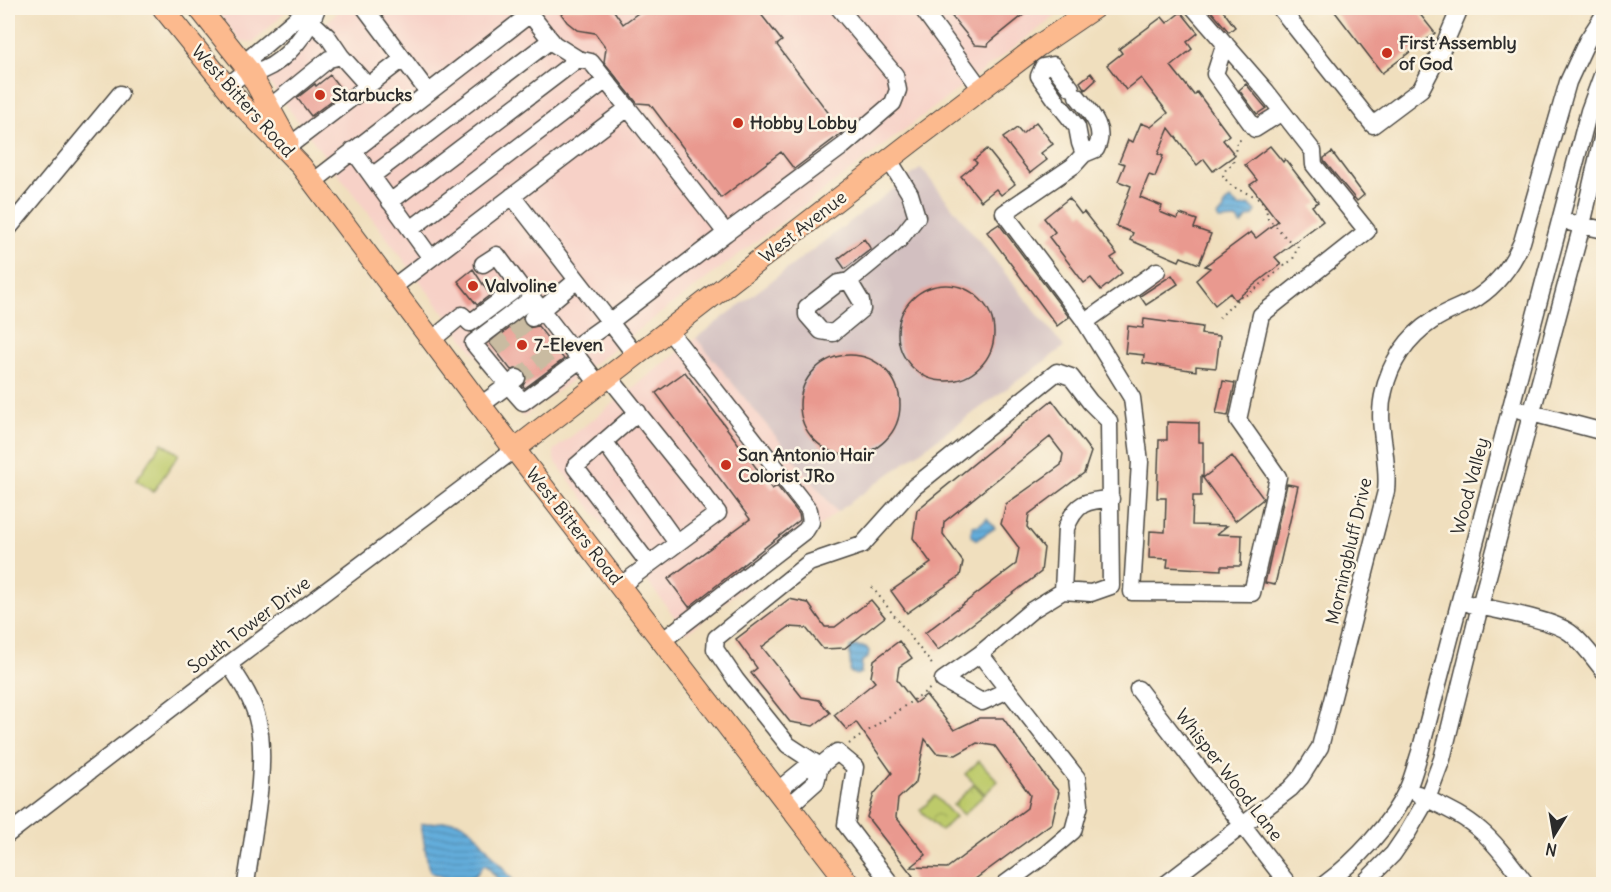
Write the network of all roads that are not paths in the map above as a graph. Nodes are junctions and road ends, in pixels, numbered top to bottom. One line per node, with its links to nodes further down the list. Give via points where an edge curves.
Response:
1 (163, 8): 23 (main road, West Bitters Road)
2 (199, 8): 20 (main road, West Bitters Road)
3 (365, 8): 17 (street)
4 (839, 8): 44 (street, via 895,75 898,90 893,103 843,146)
5 (922, 8): 24 (street)
6 (1092, 8): 18 (main road, West Avenue)
7 (1194, 8): 14 (street)
8 (1280, 8): 9 (street, via 1373,125 1421,89)
9 (1460, 8)
10 (528, 11): 13 (street); 25 (street)
11 (314, 12): 15 (street); 20 (street, via 291,48 274,64 261,71)
12 (1604, 15): 84 (street, Morningbluff Drive, via 1568,82 1522,242 1511,264 1477,297 1432,320 1413,336 1390,371 1381,414 1386,491 1320,747 1290,789)
13 (551, 40): 16 (street); 36 (street)
14 (1225, 44): 29 (street); 29 (street, via 1215,74 1255,129)
15 (341, 56): 22 (street); 27 (street, via 329,59)
16 (578, 58): 21 (street, via 591,62); 38 (street)
17 (403, 59): 22 (street); 25 (street)
18 (1038, 60): 24 (main road, West Avenue); 33 (street, via 1039,76 1077,127); 33 (street, via 1053,65 1092,114 1101,138 1096,149)
19 (1604, 70): 39 (street, Wood Valley)
20 (249, 71): 23 (street); 27 (main road, West Bitters Road)
21 (605, 81): 28 (street); 42 (street)
22 (368, 86): 31 (street)
23 (226, 87): 31 (main road, West Bitters Road)
24 (981, 89): 34 (main road, West Avenue)
25 (428, 92): 32 (street)
26 (120, 94): 41 (street)
27 (270, 108): 31 (main road, West Bitters Road)
28 (628, 108): 37 (street); 44 (street)
29 (1282, 112): 53 (street, via 1313,150 1314,165 1361,230 1261,315 1238,420 1278,477 1252,593 1132,592 1140,462 1132,398)
30 (1604, 130): 40 (street)
31 (287, 148): 35 (main road, West Bitters Road)
32 (353, 150): 35 (street); 36 (street)
33 (1084, 154): 53 (street, via 1073,166 1004,213)
34 (889, 160): 49 (street, via 910,194 917,218 899,240); 54 (main road, West Avenue)
35 (307, 174): 50 (main road, West Bitters Road)
36 (372, 176): 38 (street)
37 (512, 196): 45 (street); 48 (street)
38 (390, 202): 42 (street)
39 (1560, 220): 40 (street); 61 (street, Wood Valley)
40 (1582, 225): 43 (street); 63 (street)
41 (8, 229)
42 (411, 229): 45 (street)
43 (1604, 230)
44 (726, 232): 52 (street)
45 (431, 258): 50 (street)
46 (483, 264): 51 (street, via 497,255)
47 (1157, 271): 53 (street)
48 (577, 280): 51 (street); 52 (street)
49 (849, 281)
50 (392, 288): 55 (main road, West Bitters Road)
51 (532, 303): 55 (street, via 470,323 462,315); 56 (street); 59 (street, via 473,342 490,353)
52 (610, 322): 56 (street); 57 (street)
53 (1085, 322)
54 (669, 331): 57 (main road, West Avenue); 74 (street, via 809,510 811,522 806,530)
55 (432, 340): 60 (main road, West Bitters Road)
56 (568, 350): 58 (street); 59 (street, via 523,402)
57 (636, 356): 58 (main road, West Avenue)
58 (604, 381): 62 (street); 66 (main road, West Avenue)
59 (512, 382): 60 (street)
60 (481, 405): 66 (main road, West Bitters Road)
61 (1511, 408): 63 (street); 72 (street, Wood Valley)
62 (638, 412): 65 (street); 68 (street, via 718,513)
63 (1531, 413): 64 (street); 73 (street)
64 (1604, 432)
65 (604, 441): 68 (street); 69 (street, via 575,467)
66 (515, 449): 70 (main road, West Bitters Road); 76 (street, South Tower Drive)
67 (1111, 499): 71 (street, via 1084,503 1073,513 1066,528); 71 (street, via 1111,586 1091,593); 80 (street, via 1108,421 1071,377 1058,372 914,487 862,544 809,563 716,638 715,649 788,745)
68 (677, 543): 69 (street)
69 (649, 564): 70 (street)
70 (620, 586): 74 (main road, West Bitters Road)
71 (1063, 591): 75 (street, via 1032,610)
72 (1459, 601): 73 (street); 81 (street, Wood Valley)
73 (1480, 606): 77 (street, via 1552,624 1568,632); 83 (street, via 1442,759)
74 (662, 641): 82 (main road, West Bitters Road)
75 (980, 654): 79 (street); 79 (street, via 943,680 982,702)
76 (230, 664): 85 (street, South Tower Drive); 86 (street, via 252,704 262,743)
77 (1604, 671)
78 (1138, 689): 84 (street, Whisper Wood Lane)
79 (1008, 690): 89 (street, via 1077,778 1080,805 1073,831)
80 (820, 766): 82 (street, via 804,768); 88 (street, via 837,752 855,766 846,825)
81 (1408, 789): 83 (street); 92 (street, Wood Valley, via 1358,857)
82 (783, 798): 87 (main road, West Bitters Road)
83 (1427, 799): 93 (street, via 1393,854); 94 (street, via 1481,830)
84 (1244, 826): 90 (street, Morningbluff Drive); 91 (street, Whisper Wood Lane)
85 (8, 834)
86 (246, 885)
87 (849, 885)
88 (891, 885)
89 (1005, 885)
90 (1166, 885)
91 (1288, 885)
92 (1325, 885)
93 (1363, 885)
94 (1526, 885)

